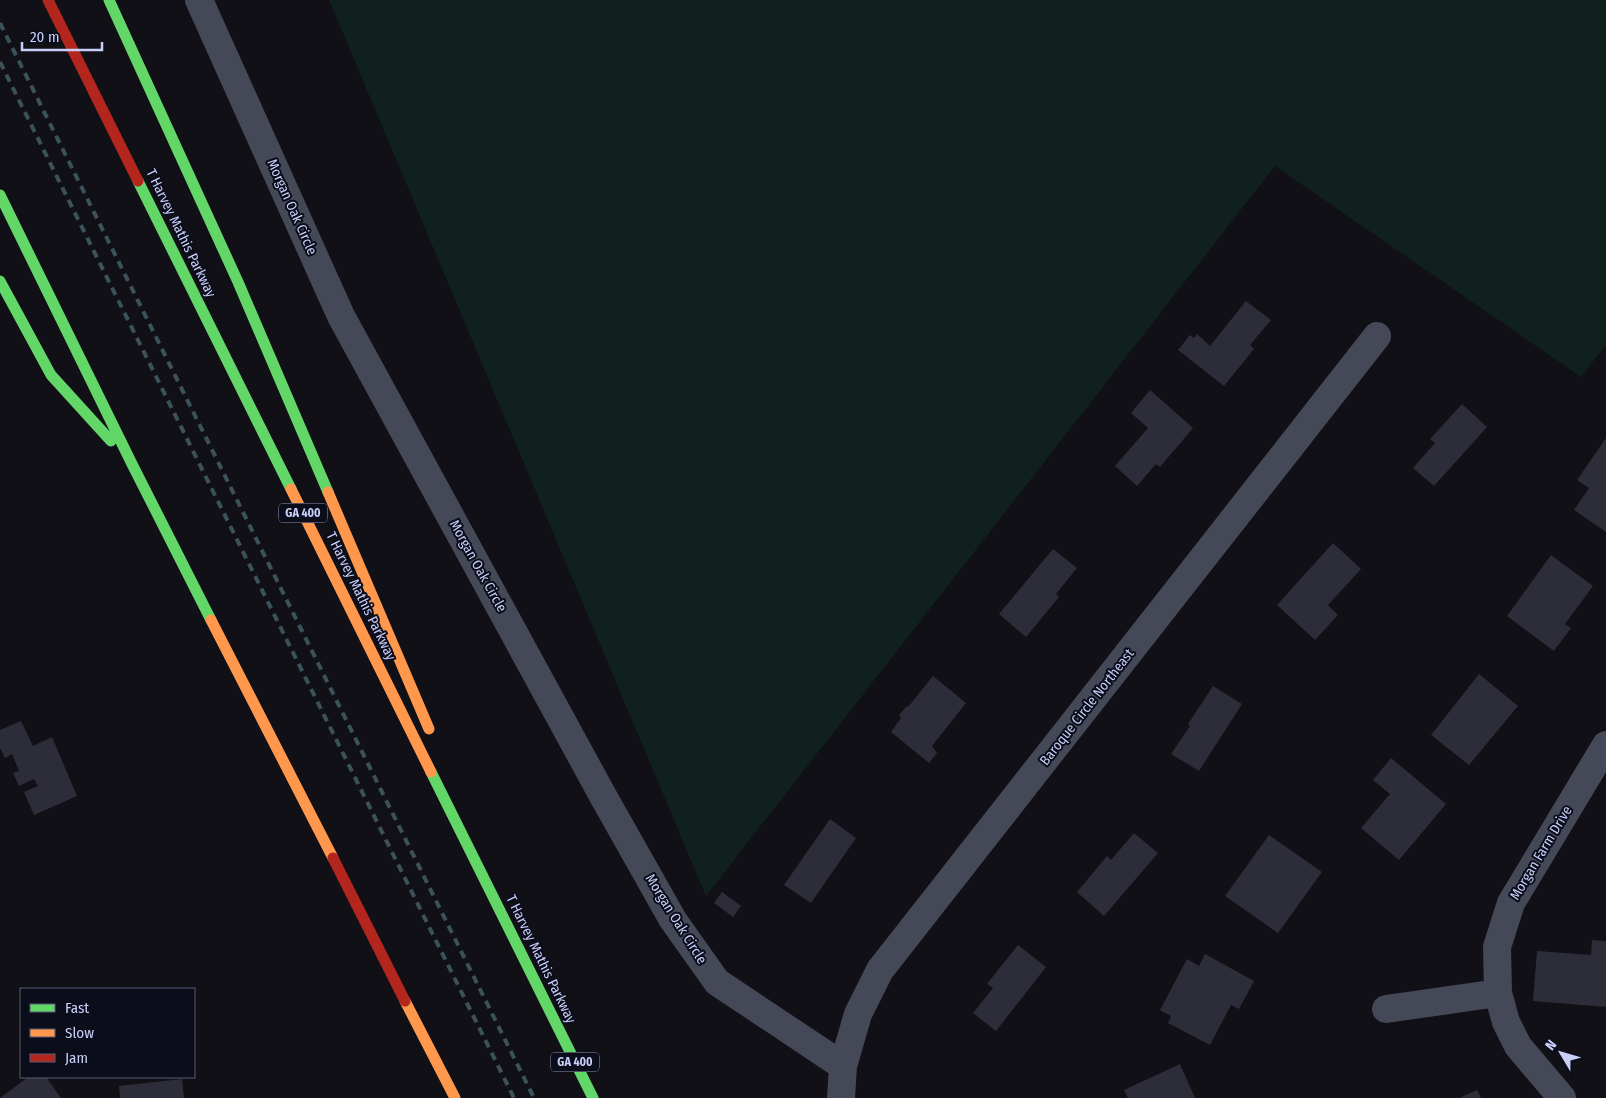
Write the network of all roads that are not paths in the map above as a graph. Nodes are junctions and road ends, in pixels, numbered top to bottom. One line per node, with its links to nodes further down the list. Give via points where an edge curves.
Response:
1 (48, 0): 13 (highway, T Harvey Mathis Parkway / GA 400)
2 (109, 0): 8 (highway, via 250,310)
3 (199, 0): 14 (street, Morgan Oak Circle, via 341,316 673,920 717,982)
4 (0, 195): 7 (highway)
5 (0, 281): 7 (highway, via 51,375)
6 (1377, 336): 14 (street, Baroque Circle Northeast, via 880,970 858,1014)
7 (132, 464): 15 (highway)
8 (433, 737)
9 (1606, 745): 11 (street, Morgan Farm Drive, via 1511,903 1497,947)
10 (476, 836): 13 (highway)
11 (1498, 992): 12 (street); 18 (street, Morgan Farm Drive, via 1506,1022 1518,1046)
12 (1386, 1009)
13 (558, 1026): 16 (highway, T Harvey Mathis Parkway / GA 400)
14 (843, 1066): 17 (street, Baroque Circle Northeast)
15 (454, 1098)
16 (593, 1098)
17 (841, 1098)
18 (1562, 1098)

